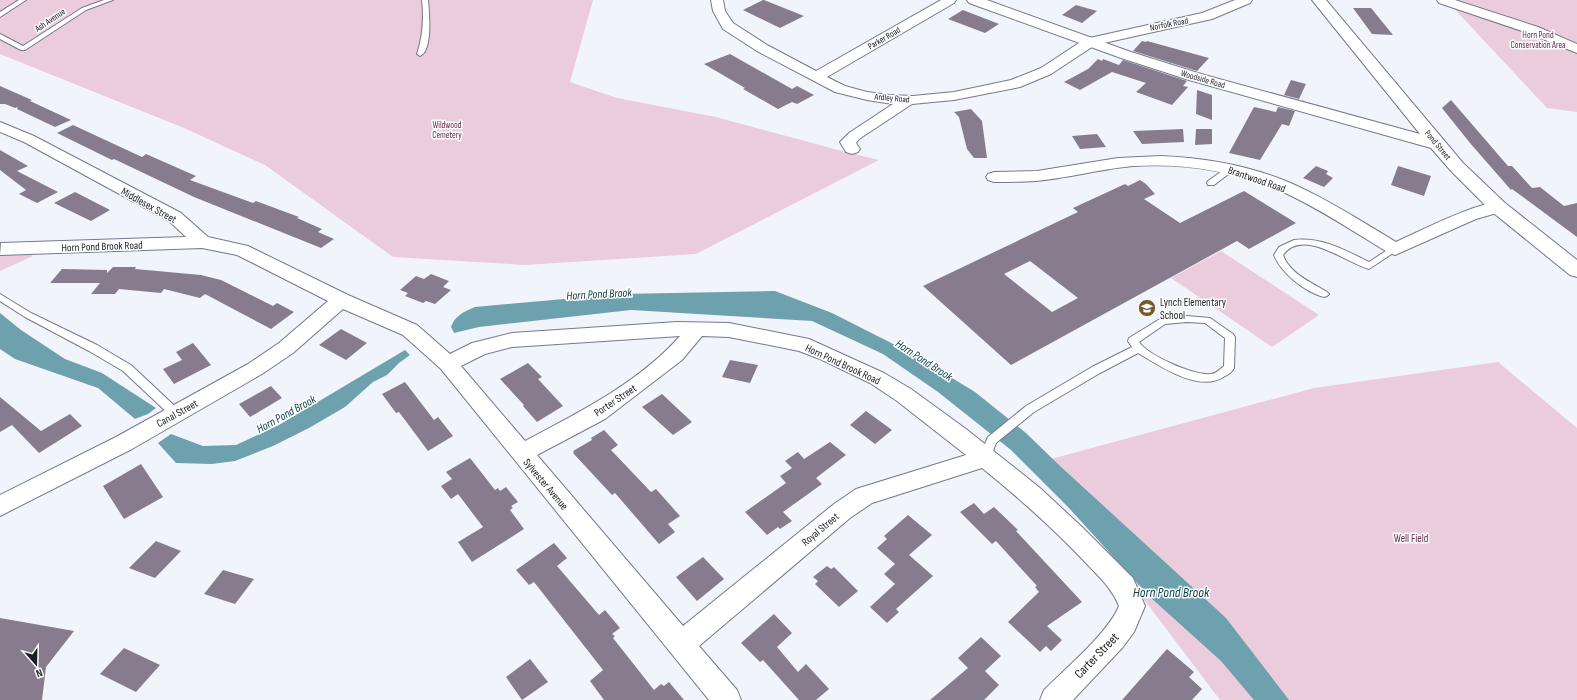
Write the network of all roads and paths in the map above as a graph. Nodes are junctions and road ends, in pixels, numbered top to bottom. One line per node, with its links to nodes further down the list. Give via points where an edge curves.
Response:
1 (23, 0): 10 (lane)
2 (110, 0): 11 (lane, Ash Avenue, via 84,9 23,49)
3 (425, 0): 14 (lane, via 428,26)
4 (718, 0): 15 (street, Ardley Road, via 719,11 728,26 762,48)
5 (950, 0): 15 (street, Parker Road)
6 (974, 0): 12 (street, Woodside Road)
7 (1246, 0): 12 (street, Norfolk Road, via 1207,16)
8 (1319, 0): 18 (street, Pond Street)
9 (1443, 0): 13 (street, via 1533,30)
10 (0, 15)
11 (0, 36)
12 (1090, 42): 16 (street, Ardley Road, via 1046,71 1015,84 954,96); 18 (street, Woodside Road, via 1195,77)
13 (1577, 49)
14 (420, 54)
15 (818, 76): 16 (street, Ardley Road, via 840,88 867,96)
16 (908, 100): 19 (street, via 854,136 848,142)
17 (0, 127): 24 (street, Middlesex Street, via 29,139 175,217)
18 (1437, 144): 23 (street, Pond Street)
19 (852, 149)
20 (1231, 169): 21 (street, Brantwood Road, via 1206,164 1144,161 1035,176); 22 (lane); 25 (street, Brantwood Road, via 1274,182 1318,204)
21 (994, 177)
22 (1211, 183)
23 (1498, 206): 25 (street, via 1470,215); 27 (street, Pond Street)
24 (202, 242): 26 (street, Horn Pond Brook Road); 30 (street, via 242,250)
25 (1395, 249): 28 (lane, via 1369,266 1330,247 1310,242 1297,243 1280,250 1280,262 1287,270)
26 (1, 250)
27 (1577, 270)
28 (1324, 294)
29 (0, 298): 34 (lane, via 127,368)
30 (341, 300): 33 (street, Sylvester Avenue, via 410,330); 34 (street, Canal Street, via 286,348 255,369)
31 (697, 329): 33 (street, Horn Pond Brook Road, via 512,340 478,348); 35 (street, Horn Pond Brook Road, via 729,330 802,344 877,378 958,435); 36 (street, Porter Street, via 675,355 597,413)
32 (1138, 348): 32 (lane, via 1133,341 1163,322 1207,320 1230,336 1229,368 1215,378 1195,378 1165,365); 35 (lane, via 1047,399 1019,418)
33 (448, 364): 36 (street, Sylvester Avenue)
34 (176, 414): 37 (street, Canal Street, via 124,443)
35 (989, 449): 38 (street, Horn Pond Brook Road, via 1124,586); 39 (street, Royal Street, via 864,496 842,511)
36 (521, 453): 39 (street, Sylvester Avenue)
37 (1, 504)
38 (1132, 606): 41 (street, Carter Street, via 1125,623 1114,638)
39 (680, 645): 40 (street, Sylvester Avenue)
40 (727, 700)
41 (1054, 700)

